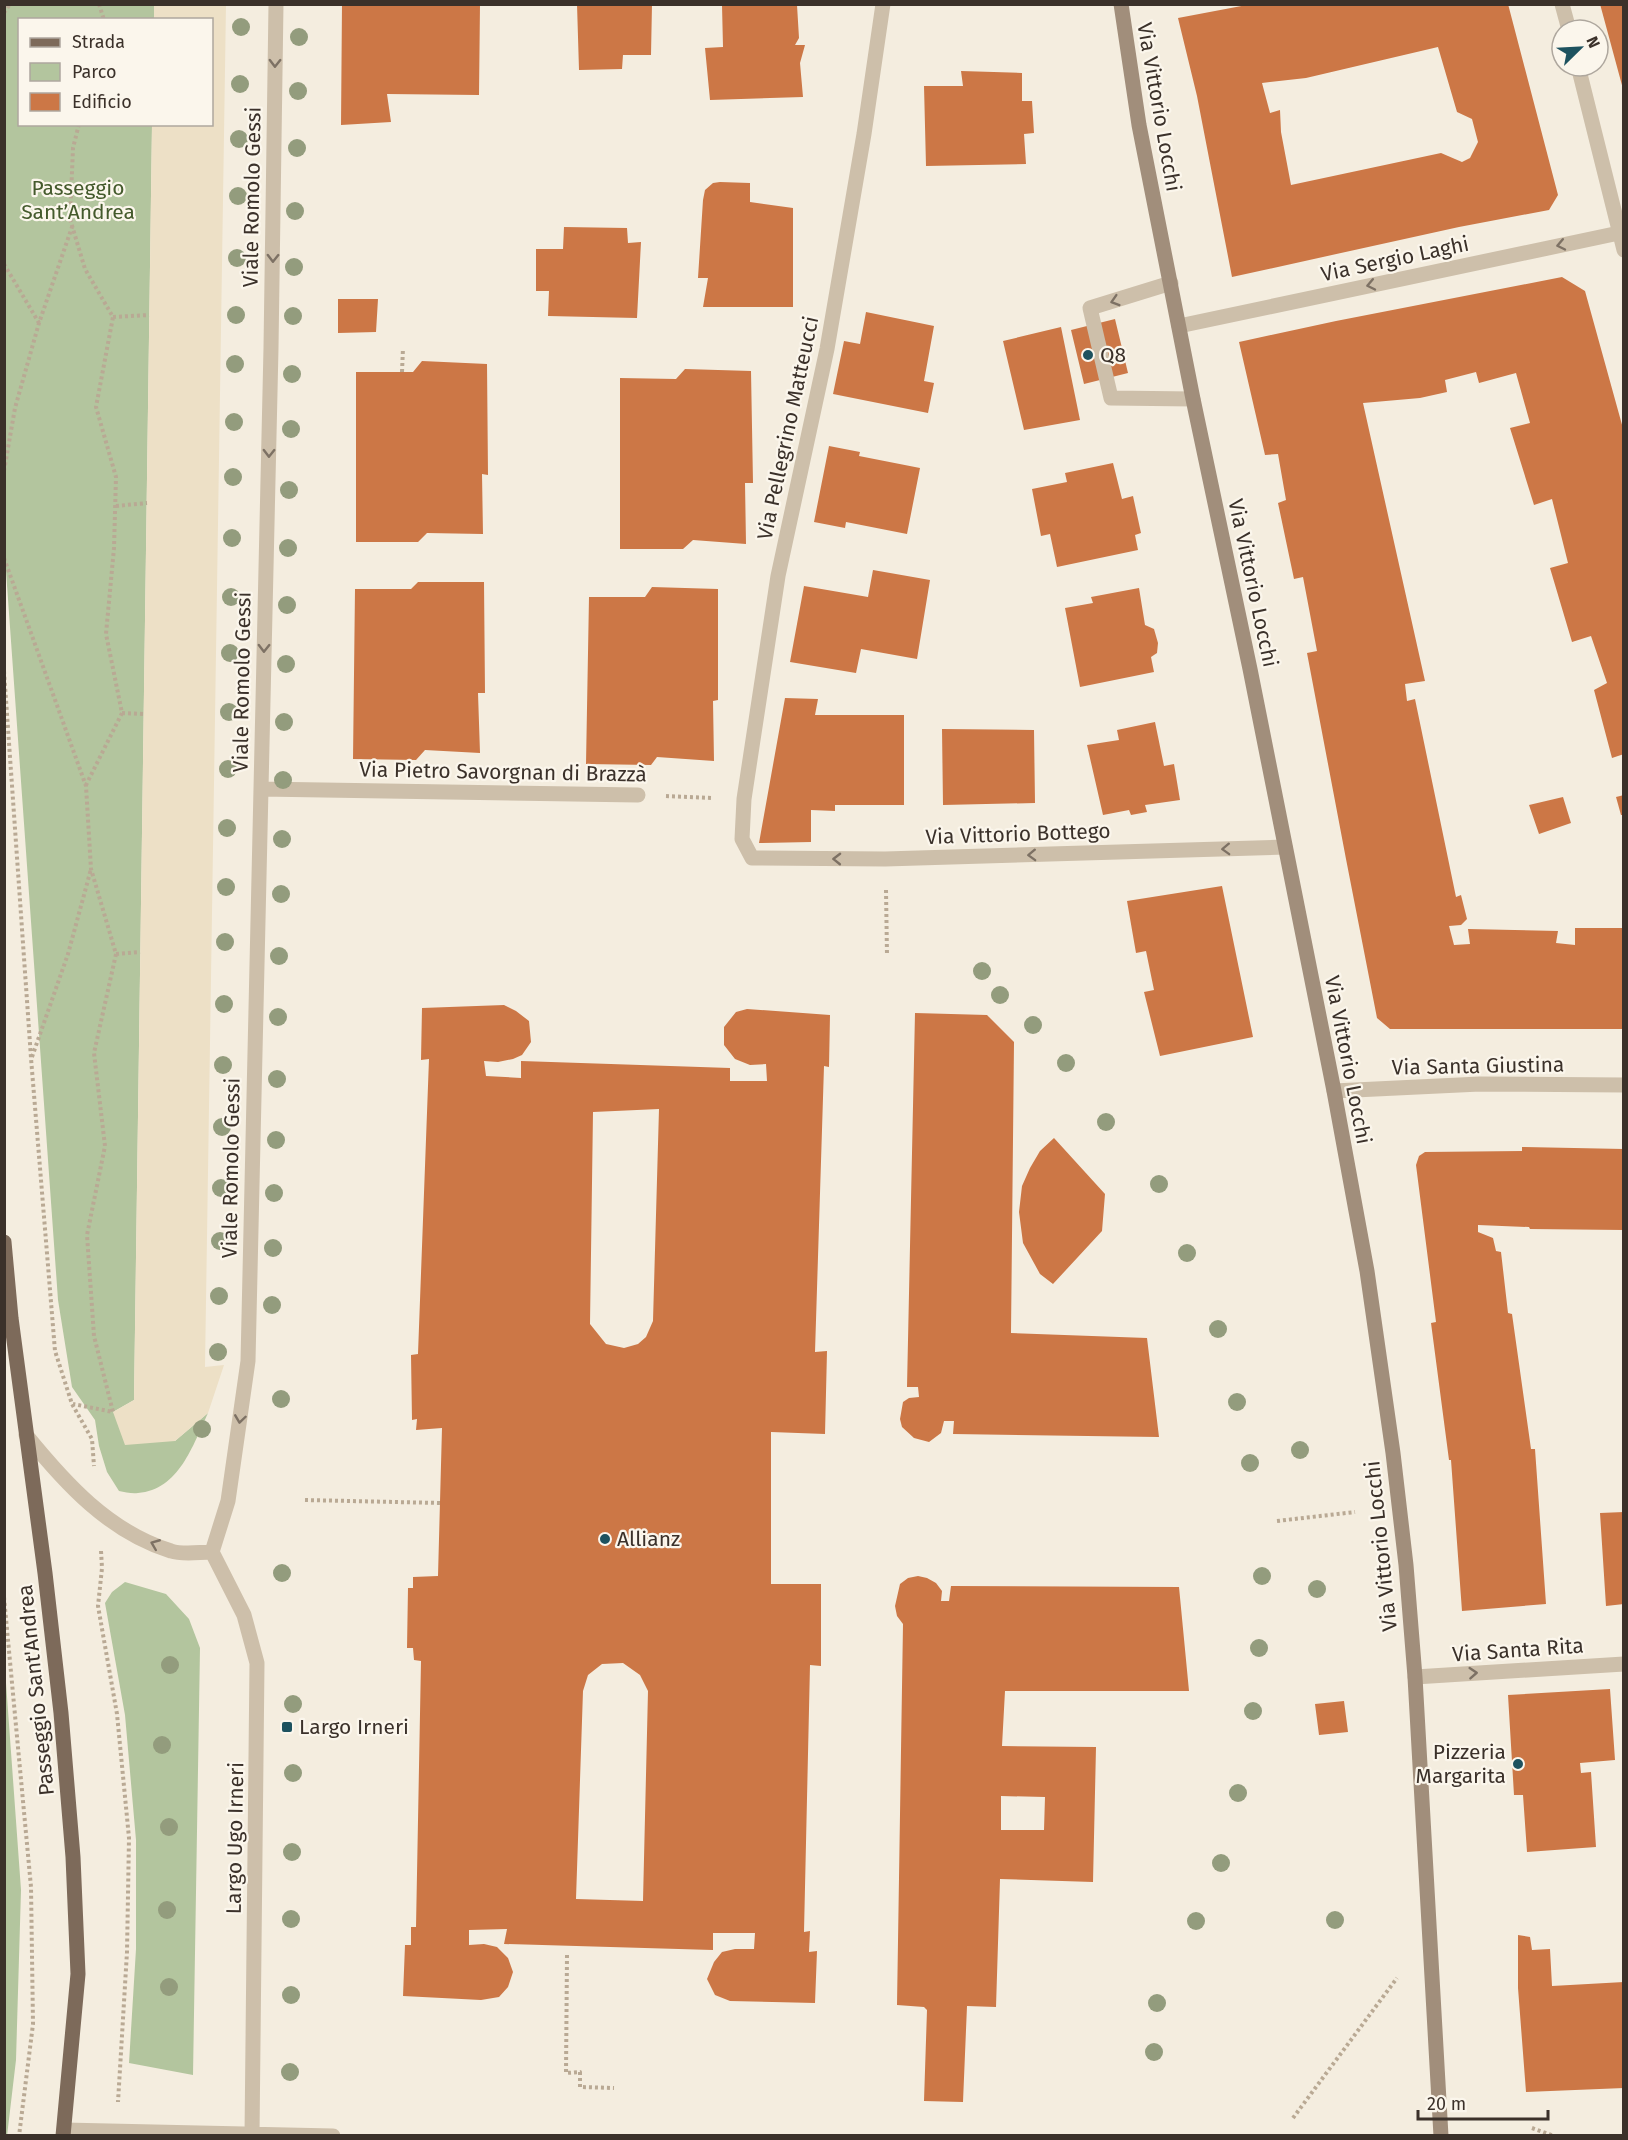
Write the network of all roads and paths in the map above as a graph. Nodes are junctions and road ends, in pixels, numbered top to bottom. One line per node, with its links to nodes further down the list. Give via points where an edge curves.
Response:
1 (10, 4): 5 (path)
2 (276, 4): 28 (street, Viale Romolo Gessi, one-way to 28)
3 (883, 4): 30 (street, Via Pellegrino Matteucci, via 828,349 778,576)
4 (1121, 4): 12 (main road, Via Vittorio Locchi, via 1139,125)
5 (4, 13)
6 (1581, 78): 9 (street)
7 (79, 126): 8 (path, via 73,148)
8 (73, 227): 14 (path, via 85,269); 15 (path)
9 (1621, 233): 10 (street); 16 (street, Via Sergio Laghi, one-way to 16)
10 (1623, 250)
11 (4, 264): 15 (path)
12 (1171, 283): 16 (main road, Via Vittorio Locchi); 19 (street, one-way to 19, via 1090,308 1111,398)
13 (149, 315): 14 (path)
14 (113, 317): 22 (path, via 96,407 117,477)
15 (39, 323): 20 (path, via 15,408)
16 (1179, 326): 19 (main road, Via Vittorio Locchi)
17 (403, 348): 18 (path)
18 (402, 372)
19 (1193, 399): 31 (main road, Via Vittorio Locchi)
20 (4, 471)
21 (147, 502): 22 (path)
22 (116, 506): 25 (path, via 106,634)
23 (4, 558): 27 (path)
24 (4, 671): 38 (path)
25 (122, 713): 26 (path); 27 (path)
26 (144, 714)
27 (86, 786): 34 (path)
28 (261, 789): 29 (street, Via Pietro Savorgnan di Brazzà); 49 (street, Viale Romolo Gessi, one-way to 49, via 248,1361 228,1501)
29 (638, 795): 30 (path, Via Pietro Savorgnan di Brazzà)
30 (744, 799): 32 (street, Via Pellegrino Matteucci, via 742,839)
31 (1285, 847): 33 (street, Via Vittorio Bottego, one-way to 33); 40 (main road, Via Vittorio Locchi)
32 (752, 858): 33 (street, Via Vittorio Bottego, one-way to 32)
33 (885, 860): 37 (path)
34 (91, 869): 36 (path); 38 (path, via 68,954)
35 (140, 952): 36 (path)
36 (116, 954): 42 (path, via 94,1053 105,1146 87,1235 93,1336 113,1412)
37 (886, 956)
38 (31, 1058): 42 (path, via 55,1351)
39 (1623, 1085): 40 (street, Via Santa Giustina, via 1480,1084)
40 (1334, 1091): 52 (main road, Via Vittorio Locchi, via 1367,1271 1393,1454)
41 (4, 1242): 43 (main road, Passeggio Sant'Andrea)
42 (72, 1404): 46 (path, via 92,1439)
43 (26, 1435): 46 (street, via 58,1474); 59 (main road, Passeggio Sant'Andrea, via 61,1713 73,1857 78,1974)
44 (305, 1500): 45 (path)
45 (440, 1503)
46 (98, 1512): 49 (street, one-way to 46, via 173,1552 133,1535); 58 (path, via 102,1568 98,1606 117,1714 129,1838 127,1952)
47 (1355, 1512): 48 (path)
48 (1277, 1521)
49 (212, 1552): 60 (street, Largo Ugo Irneri, via 244,1616 257,1663)
50 (4, 1597): 61 (path, via 32,1887 33,2024)
51 (1623, 1664): 52 (street, Via Santa Rita, one-way to 51)
52 (1415, 1677): 63 (main road, Via Vittorio Locchi)
53 (567, 1955): 55 (path, via 566,2073 580,2072 580,2087)
54 (1397, 1978): 56 (path)
55 (614, 2088)
56 (1293, 2118)
57 (1532, 2128): 64 (path)
58 (115, 2132): 59 (street); 60 (street)
59 (63, 2133)
60 (252, 2135): 62 (street)
61 (19, 2136)
62 (333, 2136)
63 (1441, 2136)
64 (1554, 2136)

